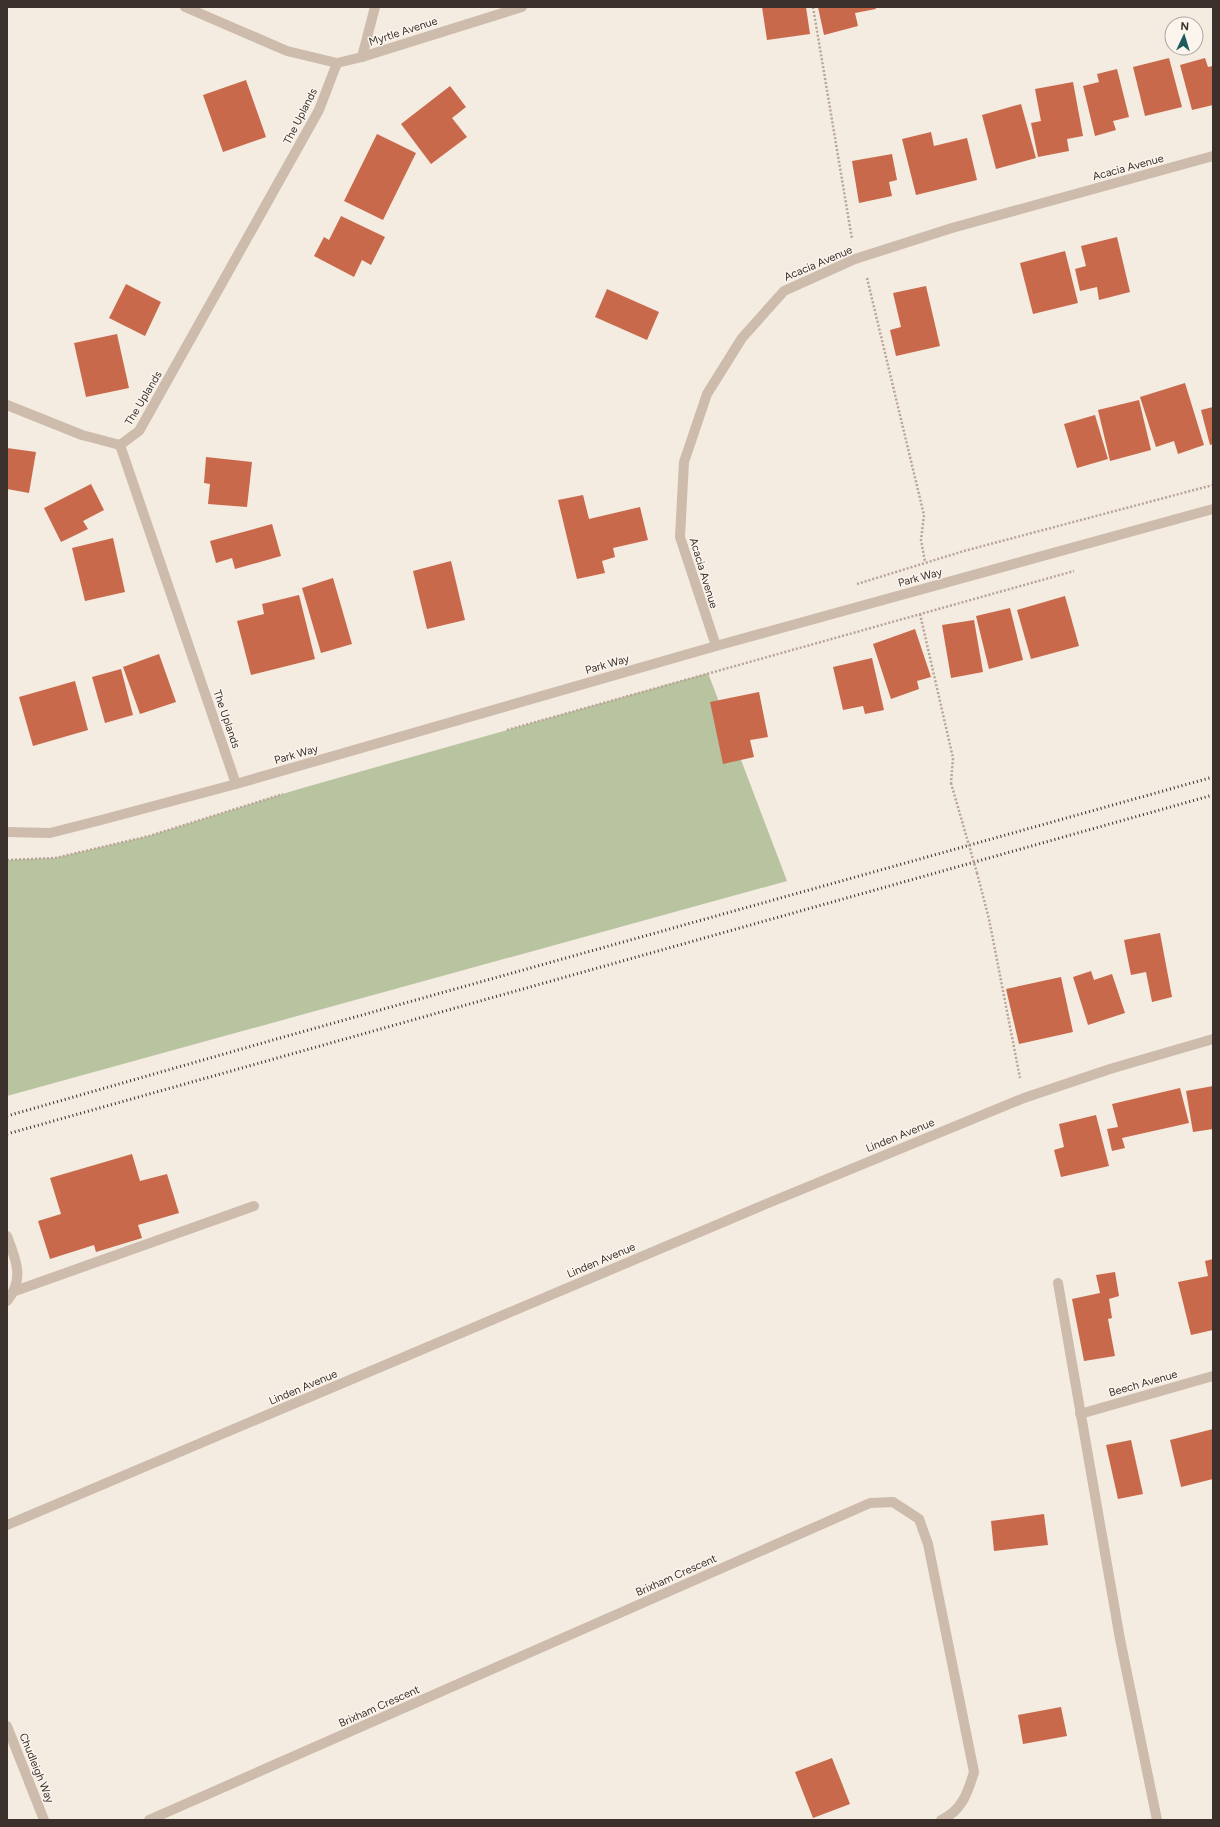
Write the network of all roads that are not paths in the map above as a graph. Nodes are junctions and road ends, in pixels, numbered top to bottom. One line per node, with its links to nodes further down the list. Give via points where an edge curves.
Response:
1 (185, 7): 5 (street, via 287,52)
2 (375, 7): 4 (street)
3 (522, 7): 4 (street, Myrtle Avenue)
4 (362, 57): 5 (street, Myrtle Avenue)
5 (337, 62): 8 (street, The Uplands, via 319,110 139,431)
6 (1213, 156): 10 (street, Acacia Avenue, via 952,228 859,258 784,291 742,338 707,394 684,462 680,536)
7 (7, 405): 8 (street, via 82,435)
8 (120, 445): 11 (street, The Uplands)
9 (1213, 509): 10 (street, Park Way)
10 (716, 646): 11 (street, Park Way)
11 (236, 784): 12 (street, Park Way, via 50,832)
12 (7, 832)
13 (1213, 1039): 21 (street, Linden Avenue, via 1110,1069 1024,1098 758,1207)
14 (254, 1206): 17 (street)
15 (7, 1236): 17 (street, via 16,1260 18,1277)
16 (1058, 1283): 20 (street)
17 (15, 1291): 18 (street)
18 (7, 1301)
19 (1213, 1376): 20 (street, Beech Avenue)
20 (1080, 1414): 26 (street, via 1120,1639)
21 (7, 1525)
22 (7, 1726): 23 (street, Chudleigh Way)
23 (44, 1820)
24 (149, 1820): 25 (street, Brixham Crescent, via 870,1503 892,1502 919,1519 928,1544 974,1772 966,1799)
25 (941, 1820)
26 (1157, 1820)

